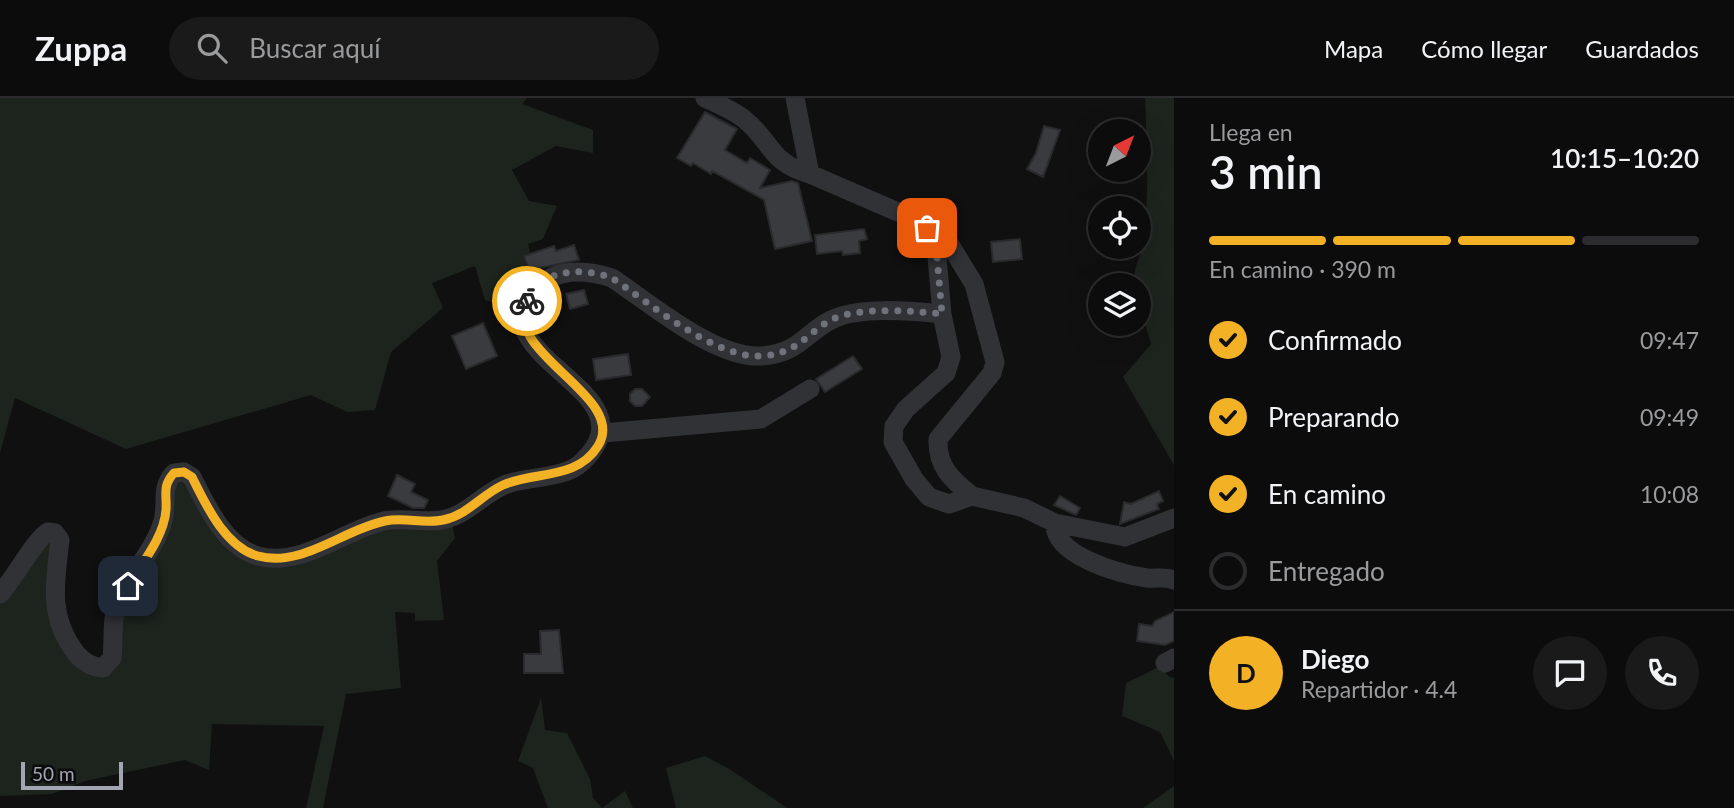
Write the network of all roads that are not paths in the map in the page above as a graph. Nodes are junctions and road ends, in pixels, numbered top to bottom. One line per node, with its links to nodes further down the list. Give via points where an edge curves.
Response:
1 (705, 98): 3 (street, via 744,119 792,169)
2 (795, 98): 3 (street)
3 (810, 174): 4 (street)
4 (892, 209): 5 (street, via 927,228 936,245); 8 (street, via 913,209 934,219 974,284 993,350 992,373 938,439 949,477)
5 (942, 314): 7 (street, via 893,309 834,318 798,347 747,355 722,348 612,278 592,271 547,278 530,293 522,310 524,328 590,399); 8 (street, via 951,358 946,373 906,409 894,426 893,442 929,497 949,504)
6 (810, 388): 7 (street, via 761,419)
7 (603, 433): 12 (street, via 598,446 576,468 504,485 466,512 443,520 384,521 295,555 267,558 242,549 212,513 192,477 174,473 164,490 162,525 120,599 111,658 103,668 78,656 56,616 53,598 60,540 55,533 40,536 24,566)
8 (972, 496): 10 (street, via 1024,509)
9 (1174, 518): 10 (street, via 1125,537)
10 (1055, 523): 11 (street, via 1059,541 1072,552 1116,570)
11 (1174, 580)
12 (0, 594)

